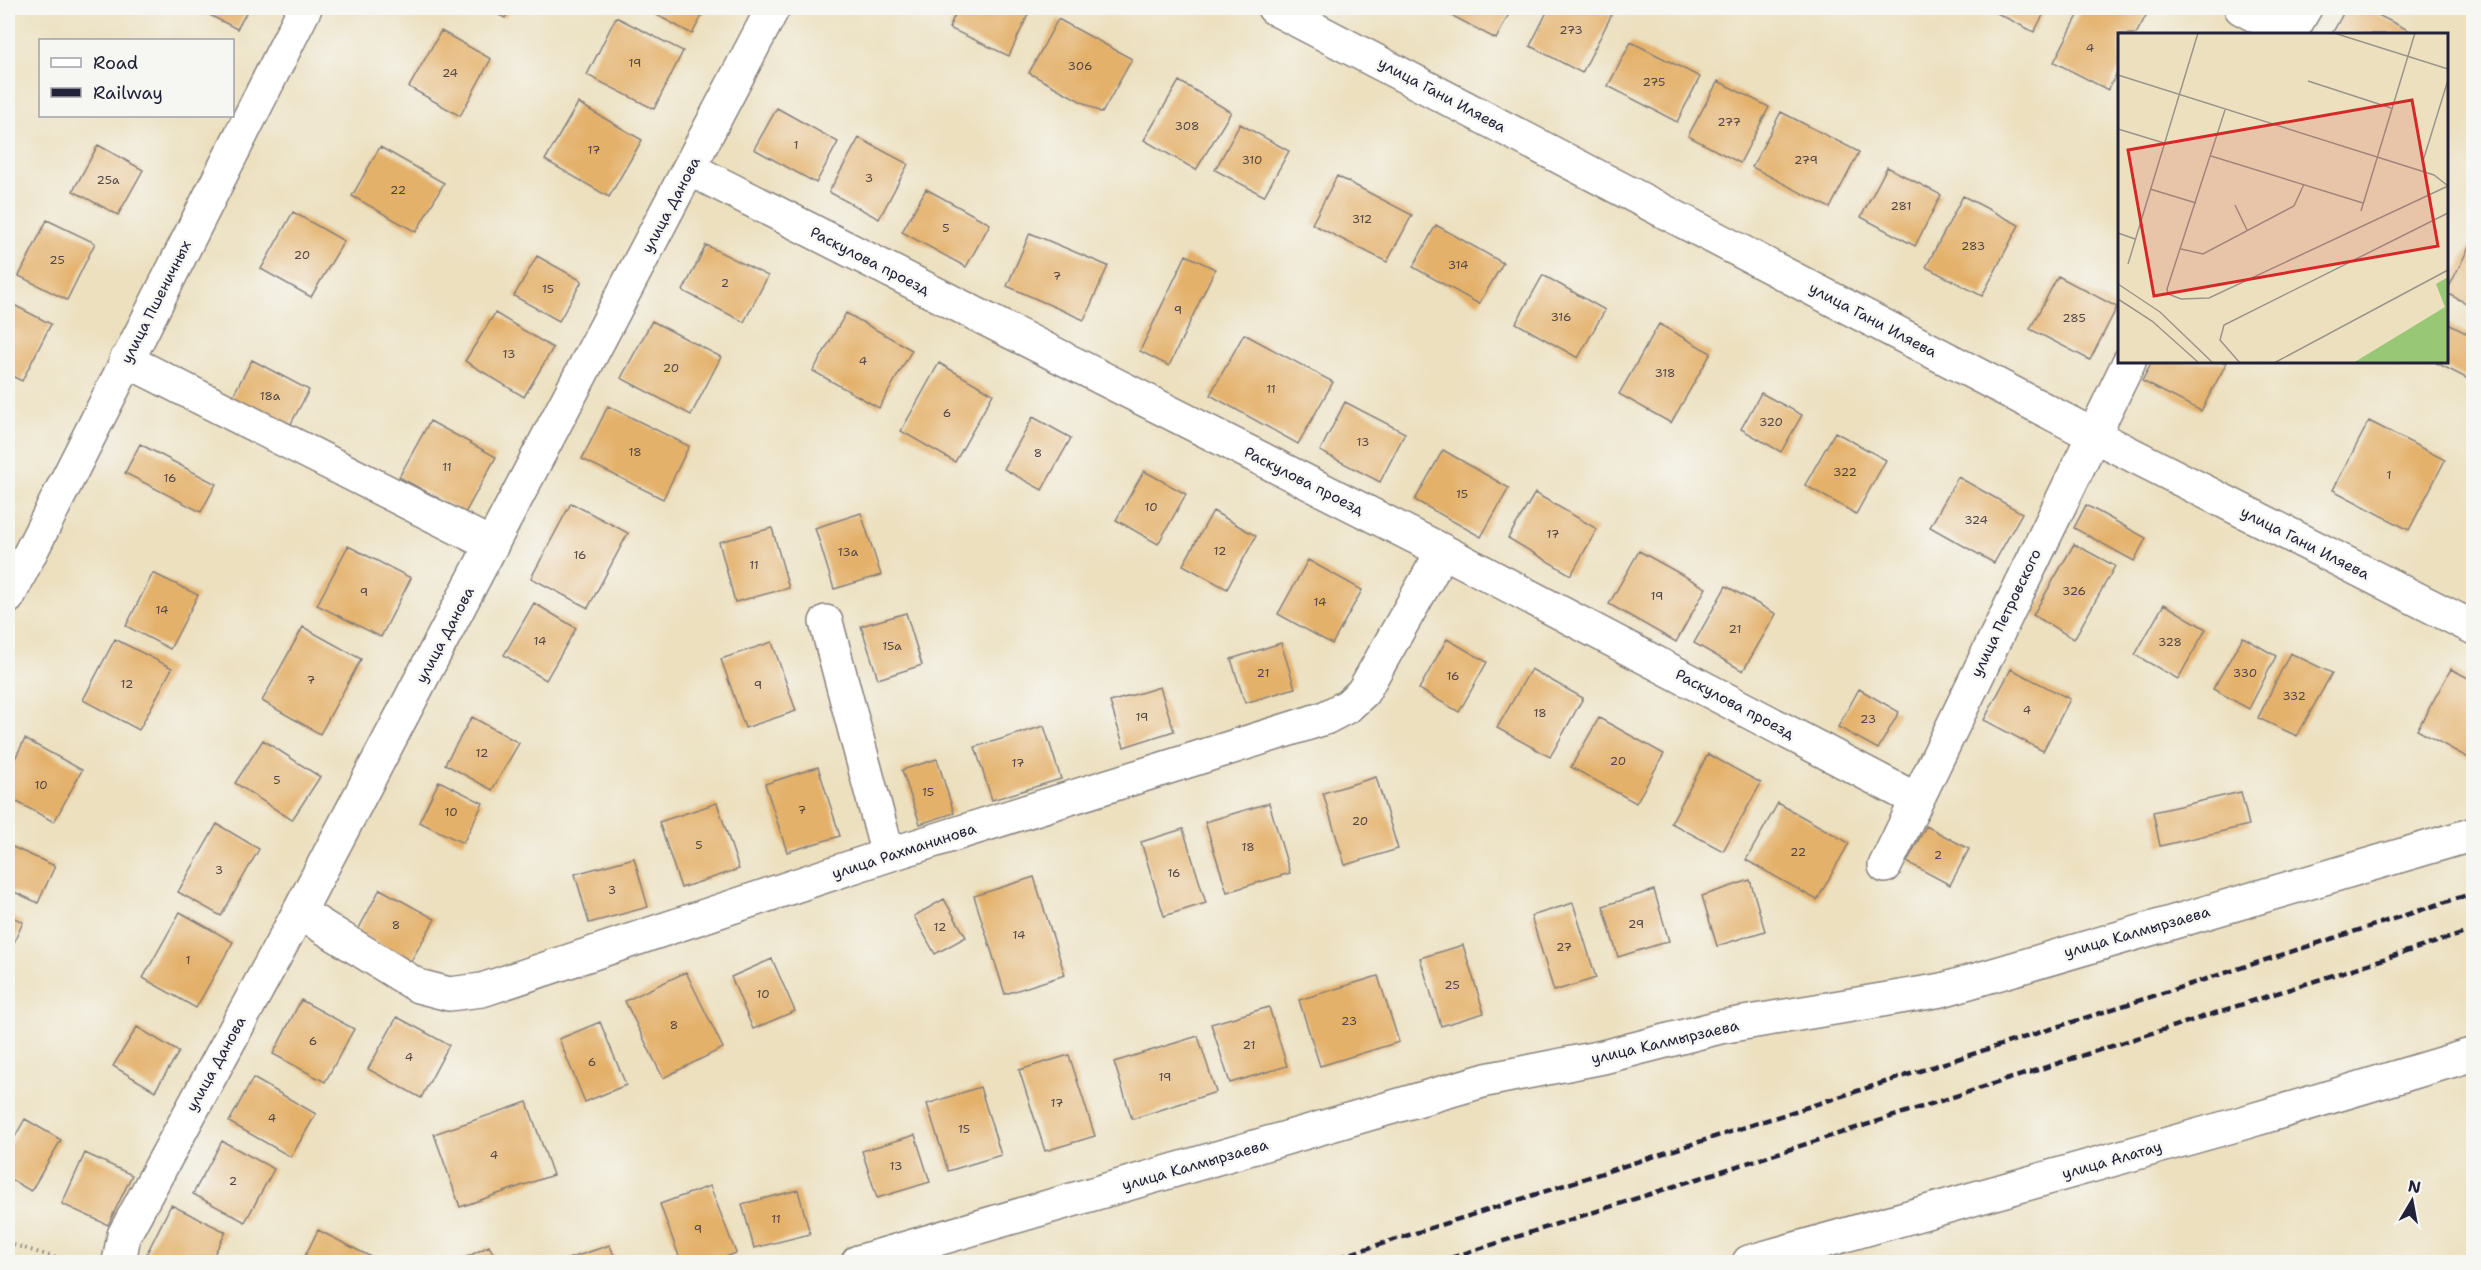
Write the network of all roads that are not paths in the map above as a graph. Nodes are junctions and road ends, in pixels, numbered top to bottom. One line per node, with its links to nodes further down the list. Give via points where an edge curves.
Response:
1 (305, 8): 9 (street, улица Пшеничных)
2 (773, 8): 8 (street, улица Данова)
3 (1274, 8): 11 (street, улица Гани Иляева)
4 (2241, 8): 6 (street)
5 (2305, 8): 7 (street)
6 (2289, 33)
7 (2292, 33)
8 (690, 169): 12 (street, улица Данова); 13 (street, Раскулова проезд)
9 (126, 360): 12 (street); 14 (street, улица Пшеничных)
10 (2129, 363): 11 (street, улица Петровского)
11 (2093, 435): 16 (street, улица Гани Иляева); 17 (street, улица Петровского)
12 (492, 545): 21 (street, улица Данова)
13 (1443, 551): 17 (street, Раскулова проезд); 19 (street, улица Рахманинова, via 1363,692 1348,706 1325,718)
14 (8, 597)
15 (826, 622): 19 (street)
16 (2474, 628)
17 (1915, 799): 20 (street, улица Петровского)
18 (2474, 834): 24 (street, улица Калмырзаева, via 1942,990 1720,1027 1603,1057 1486,1080)
19 (888, 855): 21 (street, улица Рахманинова, via 482,990 449,994 418,986)
20 (1885, 866)
21 (299, 912): 23 (street, улица Данова, via 124,1235)
22 (2474, 1054): 25 (street, улица Алатау)
23 (119, 1263)
24 (858, 1263)
25 (1749, 1263)

